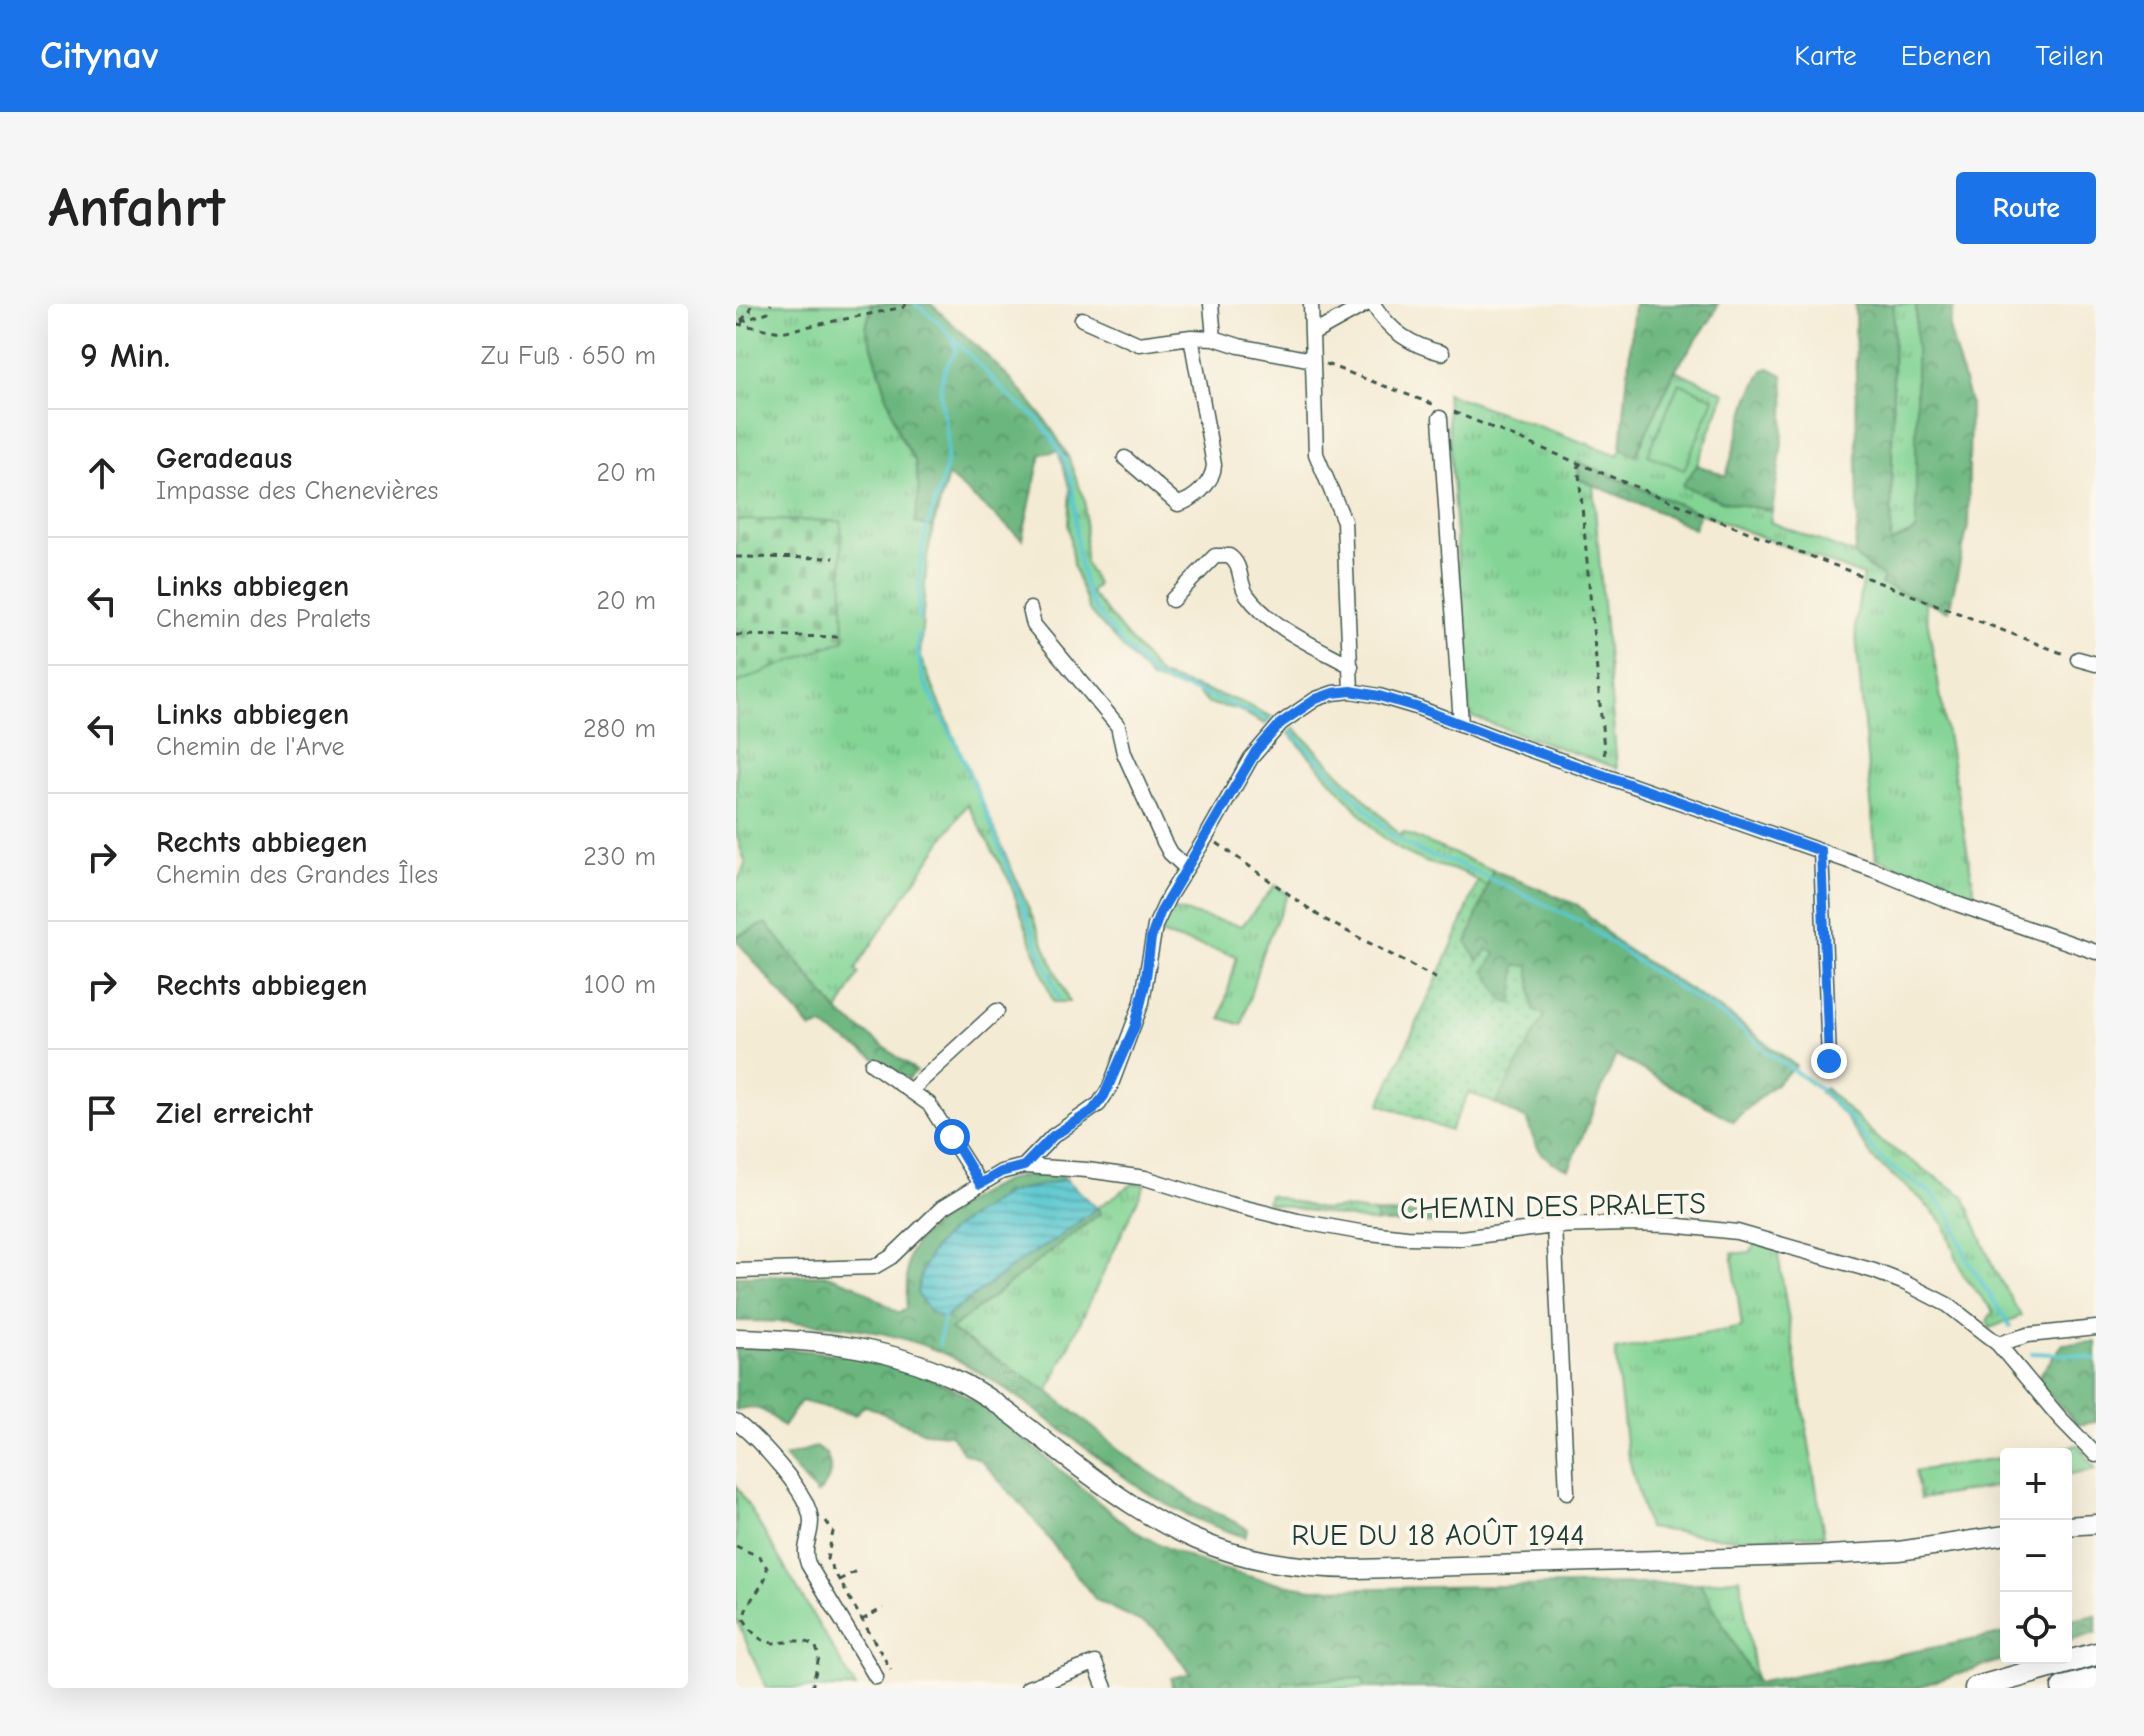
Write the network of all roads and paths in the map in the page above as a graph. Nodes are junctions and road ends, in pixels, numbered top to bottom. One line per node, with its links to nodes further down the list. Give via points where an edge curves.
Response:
1 (751, 304): 9 (path)
2 (771, 304): 9 (path, via 768,312)
3 (906, 304): 9 (path, via 781,332)
4 (1211, 304): 12 (street)
5 (1311, 304): 10 (street)
6 (1366, 304): 10 (street)
7 (1373, 304): 13 (street, via 1410,343)
8 (1082, 319): 11 (street, via 1142,344)
9 (737, 324)
10 (1312, 334): 14 (street)
11 (1191, 337): 12 (street); 16 (street, via 1212,477 1178,504)
12 (1214, 338): 14 (street)
13 (1442, 353)
14 (1312, 360): 15 (path); 26 (street, via 1316,454 1344,521)
15 (1441, 411): 17 (path); 28 (street)
16 (1125, 458)
17 (1578, 462): 24 (path); 29 (path)
18 (736, 557): 19 (path)
19 (834, 558)
20 (1172, 600): 26 (street, via 1215,556 1229,556 1248,596 1264,612)
21 (1030, 609): 32 (street, via 1034,625 1118,726 1124,753 1164,842)
22 (736, 635): 23 (path)
23 (840, 637)
24 (2078, 659): 25 (street)
25 (2096, 664)
26 (1351, 666): 27 (street)
27 (1351, 691): 28 (street, via 1395,700); 30 (street, via 1316,699 1266,738)
28 (1461, 724): 29 (street)
29 (1603, 775): 31 (street)
30 (1206, 837): 32 (street); 34 (path, via 1322,918)
31 (1821, 851): 33 (street); 36 (street)
32 (1186, 868): 39 (street, via 1155,926 1142,1002 1110,1087 1099,1104 1053,1136)
33 (2096, 952)
34 (1439, 980)
35 (997, 1011): 38 (street)
36 (1829, 1061)
37 (872, 1064): 38 (street)
38 (911, 1090): 40 (street, via 939,1117)
39 (1024, 1166): 40 (street, CHEMIN DES PRALETS); 41 (street, CHEMIN DES PRALETS, via 1133,1176 1250,1210 1360,1232 1461,1238)
40 (980, 1184): 42 (street, CHEMIN DES PRALETS, via 942,1208 903,1248 874,1267)
41 (1554, 1226): 45 (street, CHEMIN DES PRALETS, via 1671,1225 1737,1232 1905,1283 1948,1305); 48 (street)
42 (736, 1271)
43 (2096, 1328): 45 (street, via 2028,1335)
44 (736, 1338): 52 (main road, RUE DU 18 AOÛT 1944, via 840,1343 935,1370 994,1402 1112,1493 1165,1526 1237,1555 1279,1564 1330,1569 1829,1555)
45 (1998, 1344): 47 (street, CHEMIN DES PRALETS)
46 (736, 1422): 49 (street, via 793,1484)
47 (2096, 1455)
48 (1567, 1492)
49 (811, 1518): 55 (path, via 825,1519 833,1532 826,1557); 62 (street, via 805,1548 808,1564)
50 (2096, 1524): 51 (main road)
51 (2072, 1526)
52 (2000, 1536)
53 (736, 1546): 58 (path, via 755,1553 767,1568 765,1581)
54 (860, 1569): 55 (path)
55 (839, 1580): 59 (path)
56 (736, 1607): 58 (path)
57 (883, 1608): 59 (path)
58 (744, 1614): 64 (path, via 762,1641 816,1647)
59 (862, 1620): 61 (path)
60 (2096, 1654): 67 (highway)
61 (891, 1670)
62 (876, 1677)
63 (2096, 1679): 68 (highway)
64 (812, 1688)
65 (1028, 1688): 66 (street, via 1095,1663)
66 (1105, 1688)
67 (1976, 1688)
68 (2063, 1688)

